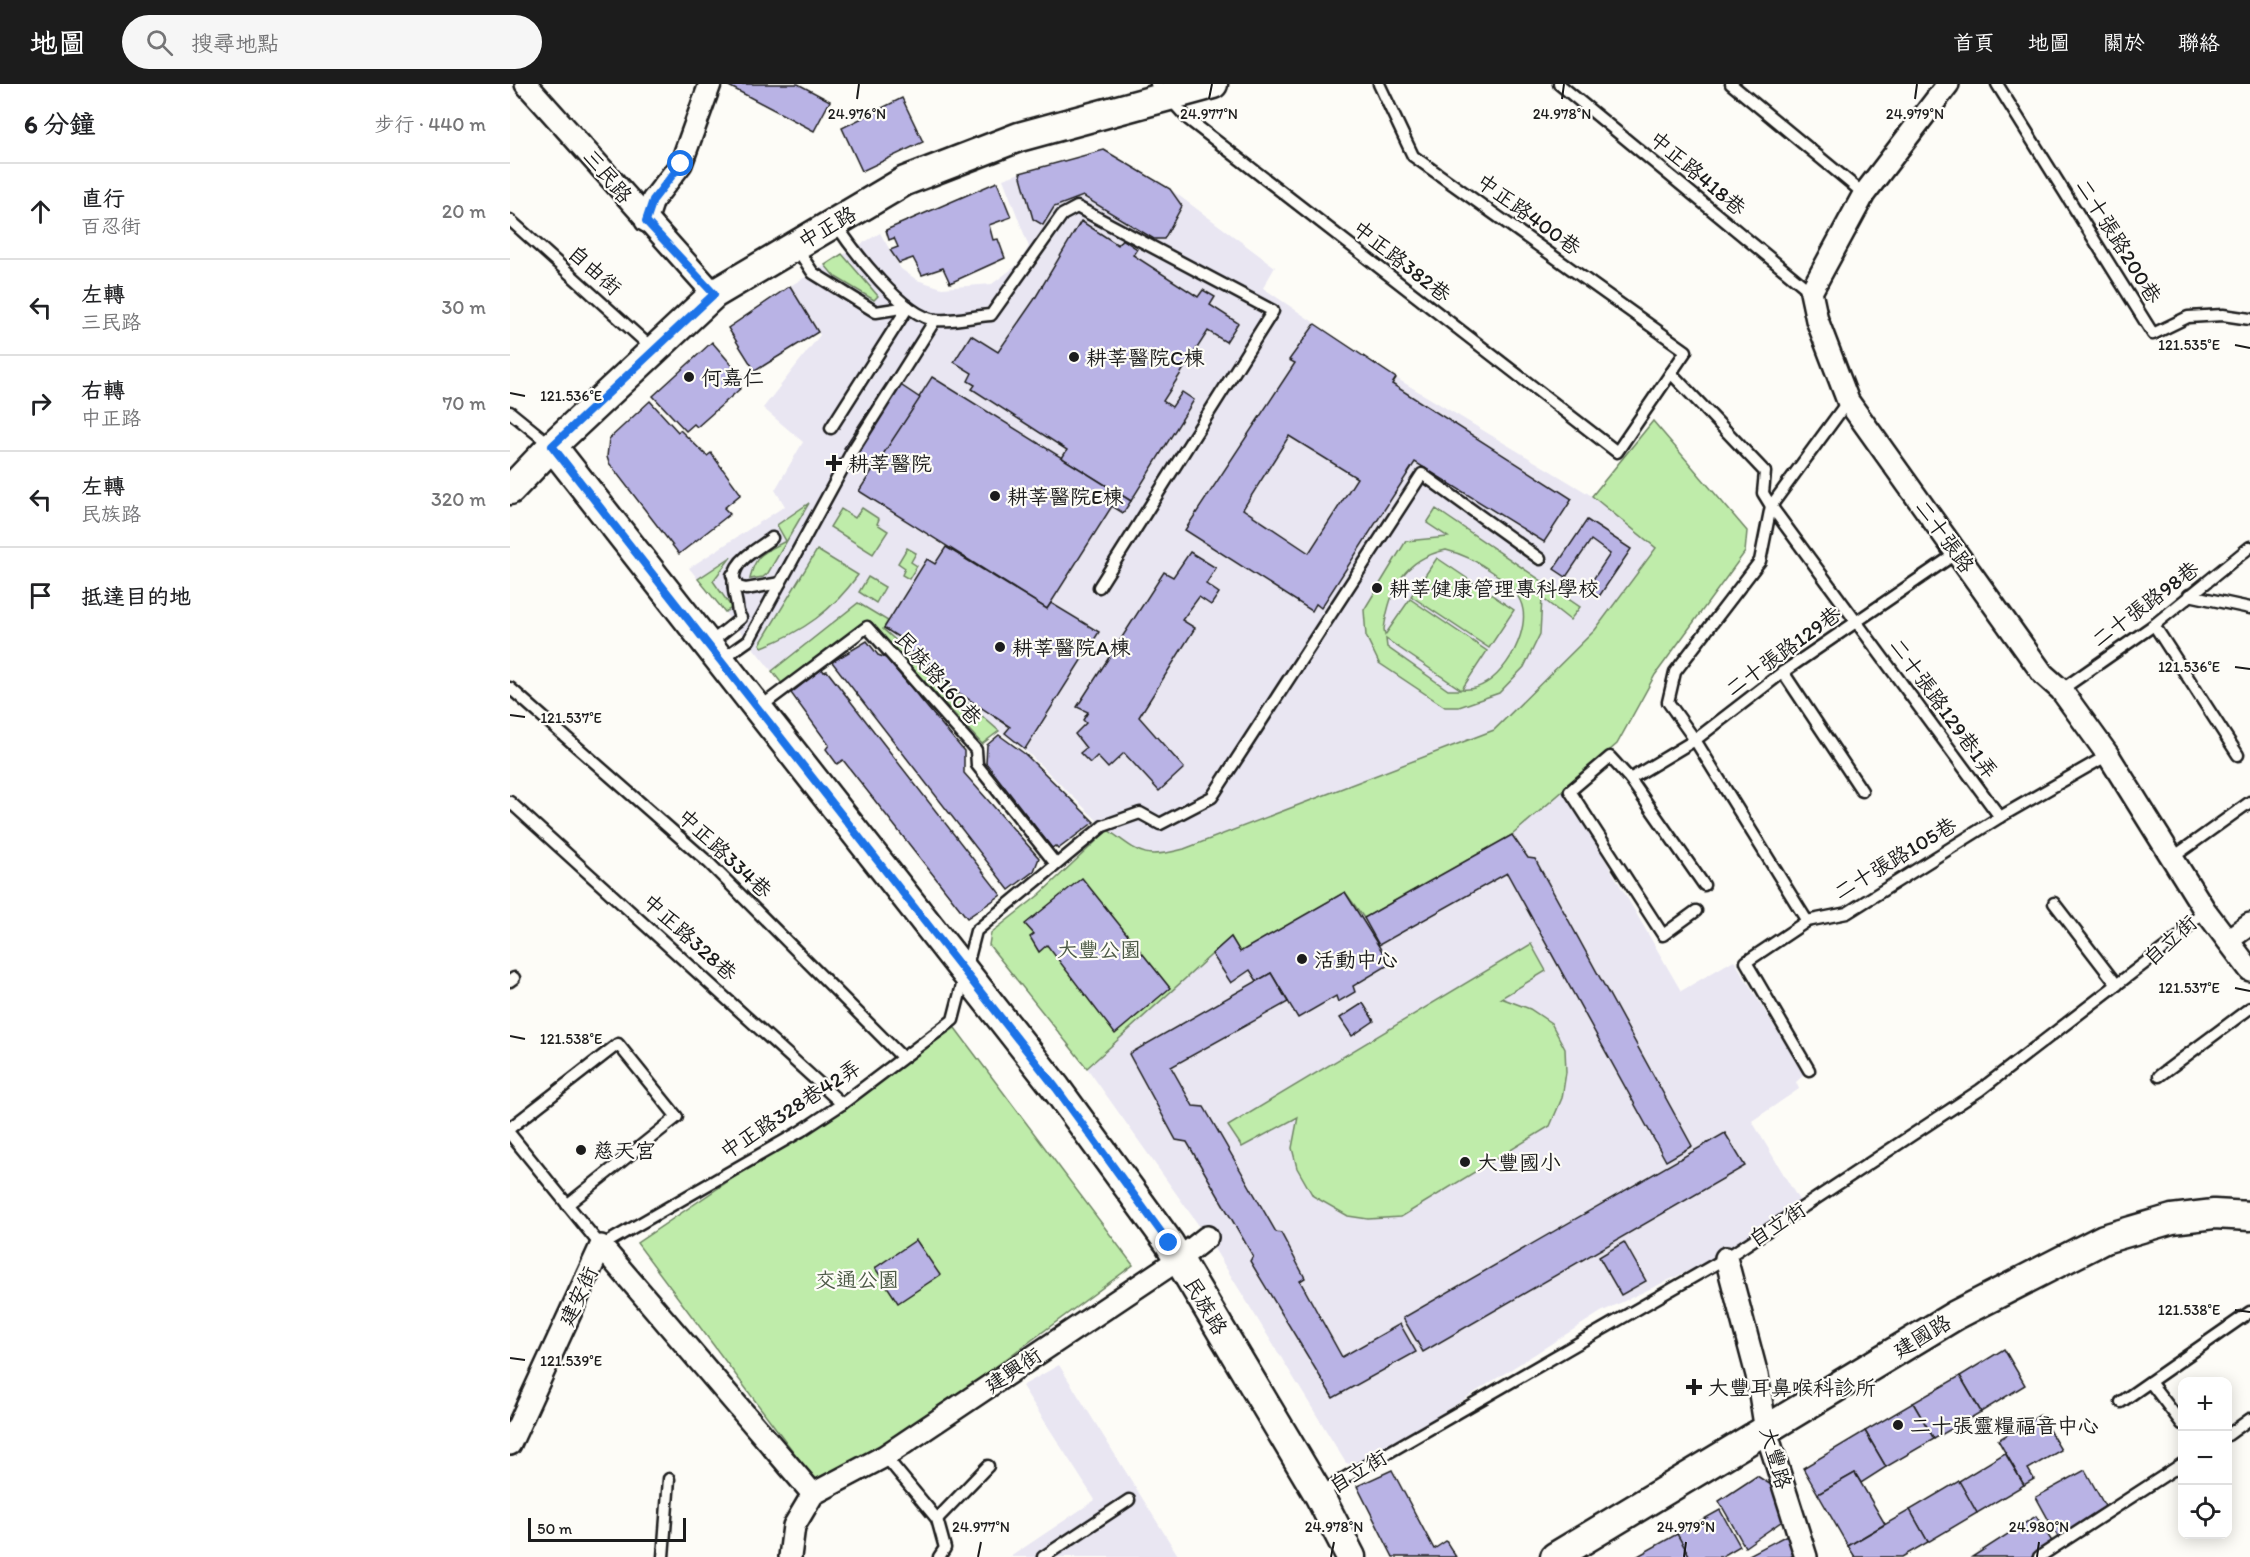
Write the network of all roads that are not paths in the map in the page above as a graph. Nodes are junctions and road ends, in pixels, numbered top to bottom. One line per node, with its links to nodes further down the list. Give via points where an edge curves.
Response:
1 (526, 84): 12 (street, 三民路)
2 (710, 84): 12 (street, via 681,164 653,200)
3 (1213, 84): 9 (street, 中正路)
4 (1379, 84): 21 (lane, 中正路400巷, via 1413,156 1686,351)
5 (1559, 84): 15 (lane, 中正路418巷)
6 (1731, 84): 10 (lane)
7 (1948, 84): 10 (street)
8 (1997, 84): 18 (lane, 二十張路200巷, via 2153,334 2188,317 2223,315)
9 (1162, 90): 13 (street, 中正路, via 1019,137 905,181); 21 (lane, 中正路382巷, via 1188,119 1617,452)
10 (1864, 194): 15 (street)
11 (510, 220): 20 (lane, 自由街)
12 (646, 221): 16 (street, 三民路)
13 (835, 222): 14 (street, 中正路); 17 (lane, via 851,248)
14 (795, 246): 16 (street, 中正路); 17 (lane, via 813,273 876,312)
15 (1811, 292): 22 (street, 二十張路, via 1817,320)
16 (714, 294): 20 (street, 中正路)
17 (908, 307): 19 (lane); 24 (lane)
18 (2250, 319)
19 (935, 320): 33 (lane, via 851,453); 34 (lane, via 992,315 1062,215 1077,207 1272,311)
20 (655, 350): 25 (street, 中正路)
21 (1671, 373): 27 (lane, via 1766,472 1763,493)
22 (1848, 401): 27 (lane); 30 (street, 二十張路)
23 (510, 412): 25 (lane)
24 (831, 428)
25 (552, 446): 26 (street, 中正路); 39 (street, 民族路)
26 (510, 490)
27 (1771, 506): 37 (lane, 二十張路129巷1弄); 44 (lane, via 1760,561 1675,672 1668,702)
28 (772, 538): 32 (lane, via 739,564)
29 (2250, 547): 35 (lane, 二十張路98巷)
30 (1958, 551): 37 (lane, 二十張路129巷); 42 (street, 二十張路, via 2043,674)
31 (1540, 559): 53 (lane, via 1422,474 1212,797 1160,824 1140,813 1103,826)
32 (732, 575): 33 (lane, via 738,586 746,589); 39 (lane, via 732,591 741,618)
33 (780, 583): 39 (lane, via 749,640)
34 (1099, 587)
35 (2189, 595): 36 (lane); 38 (lane, 二十張路98巷)
36 (2250, 608)
37 (1856, 622): 40 (lane, 二十張路129巷); 51 (lane, 二十張路129巷1弄)
38 (2154, 625): 42 (lane, 二十張路98巷); 46 (lane)
39 (713, 653): 43 (street, 民族路)
40 (1784, 672): 44 (lane, 二十張路129巷); 48 (lane)
41 (510, 688): 65 (lane, 中正路334巷, via 709,863)
42 (2061, 690): 45 (street, 二十張路)
43 (758, 709): 53 (lane, 民族路160巷, via 867,627 976,750 976,765); 62 (street, 民族路)
44 (1695, 740): 47 (lane, 二十張路129巷); 58 (lane)
45 (2108, 755): 51 (lane, 二十張路105巷); 52 (street, 二十張路)
46 (2238, 755)
47 (1630, 778): 54 (lane); 57 (lane, via 1610,757 1570,791 1663,935)
48 (1862, 791)
49 (510, 802): 68 (lane, 中正路328巷)
50 (2250, 802): 52 (lane)
51 (2000, 818): 58 (lane, 二十張路105巷, via 1847,913)
52 (2172, 858): 56 (street, 二十張路)
53 (1055, 863): 62 (lane, via 976,931)
54 (1704, 885)
55 (2054, 903): 63 (lane)
56 (2204, 909): 60 (street, 二十張路); 63 (lane, 自立街, via 2180,936)
57 (1696, 911)
58 (1807, 921): 66 (lane, 二十張路105巷, via 1746,963)
59 (2250, 924): 60 (street, 自立街)
60 (2228, 940): 61 (street, 二十張路)
61 (2250, 970)
62 (965, 973): 65 (lane, 中正路328巷42弄, via 953,1020); 76 (street, 民族路, via 1056,1088)
63 (2117, 985): 75 (lane, 自立街, via 1980,1090)
64 (2250, 1008): 67 (lane)
65 (902, 1057): 68 (lane, 中正路328巷42弄)
66 (1809, 1070)
67 (2159, 1076)
68 (842, 1104): 74 (lane, 中正路328巷42弄)
69 (510, 1128): 71 (lane, via 618,1044 677,1117)
70 (510, 1134): 71 (lane)
71 (567, 1205): 74 (lane)
72 (2250, 1216): 82 (street, 建國路, via 2214,1214 2172,1219 2104,1239 1956,1315)
73 (1207, 1237): 76 (street, 建興街)
74 (601, 1246): 84 (street, 建安街); 89 (street)
75 (1725, 1256): 82 (street, 大豐路, via 1757,1376); 90 (lane, 自立街)
76 (1179, 1259): 85 (street, 建興街); 90 (street, 民族路)
77 (2250, 1312): 78 (lane)
78 (2150, 1382): 79 (lane); 80 (lane)
79 (2121, 1402)
80 (2178, 1419)
81 (2250, 1419): 83 (lane)
82 (1766, 1431): 98 (street, 建國路); 99 (street, 大豐路)
83 (2232, 1432)
84 (510, 1444)
85 (885, 1456): 89 (street, 建興街); 92 (lane)
86 (988, 1466): 92 (lane)
87 (2178, 1467): 100 (lane)
88 (669, 1479): 93 (lane)
89 (813, 1494): 94 (street, via 794,1526)
90 (1319, 1495): 97 (street, 民族路)
91 (1129, 1500): 96 (lane)
92 (937, 1518): 95 (lane, via 945,1548)
93 (663, 1557)
94 (790, 1557)
95 (939, 1557)
96 (1043, 1557)
97 (1351, 1557)
98 (1555, 1557)
99 (1806, 1557)
100 (2039, 1557)

